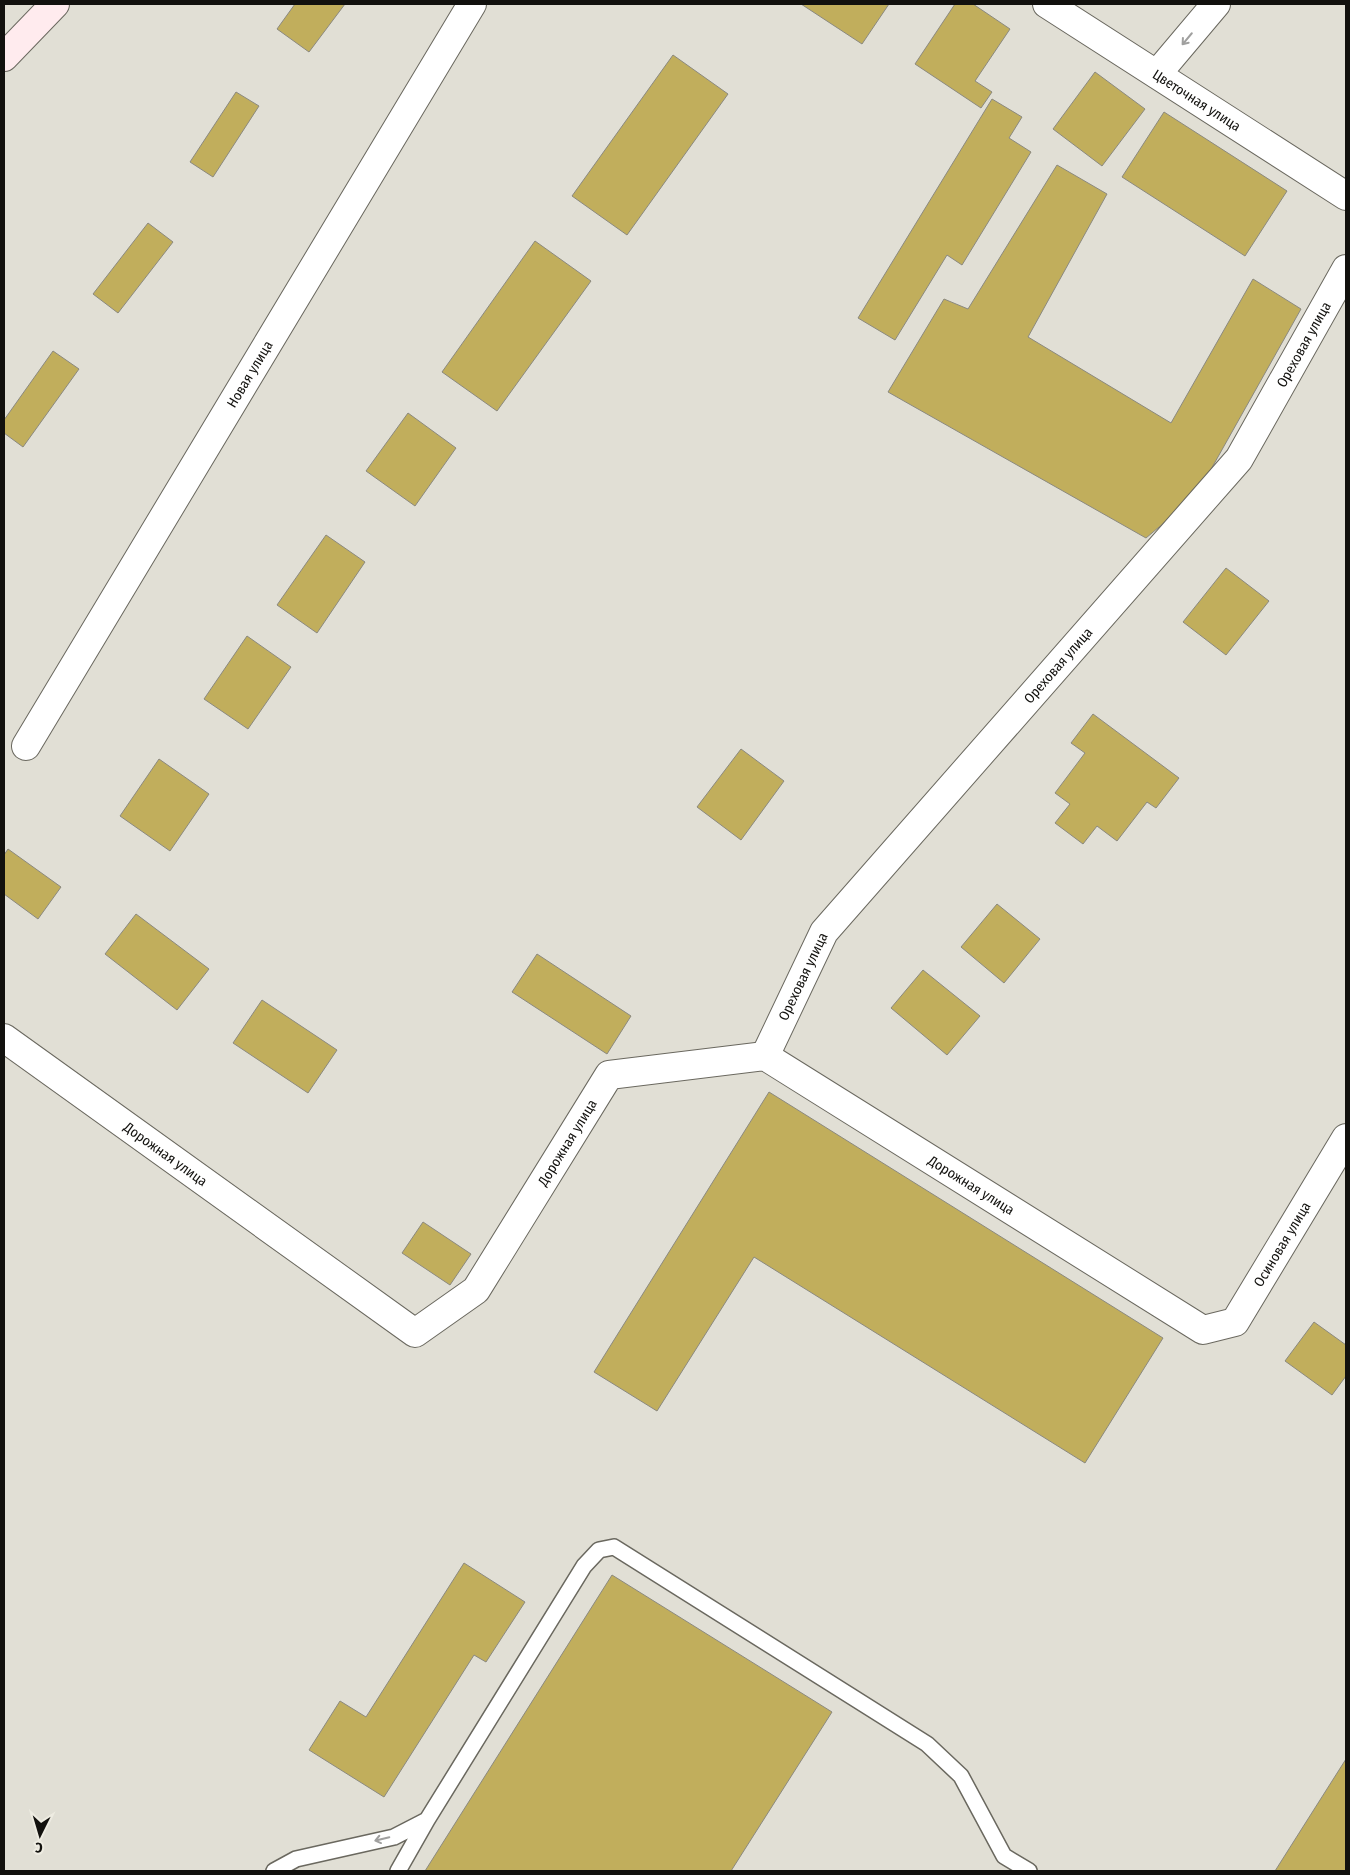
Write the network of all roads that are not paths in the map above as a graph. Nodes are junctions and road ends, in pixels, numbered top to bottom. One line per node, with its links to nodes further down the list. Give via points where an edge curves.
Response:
1 (55, 4): 5 (street)
2 (472, 4): 9 (street, Новая улица)
3 (1047, 4): 6 (street, Цветочная улица)
4 (1216, 4): 6 (street, one-way to 6)
5 (4, 57)
6 (1157, 74): 7 (street, Цветочная улица)
7 (1346, 196)
8 (1346, 268): 11 (street, Ореховая улица, via 1239,459 824,932)
9 (26, 746)
10 (4, 1038): 11 (street, Дорожная улица, via 415,1333 476,1290 608,1075)
11 (764, 1056): 13 (street, Дорожная улица)
12 (1346, 1138): 13 (street, Осиновая улица, via 1235,1322)
13 (1203, 1330)
14 (427, 1820): 15 (lane, one-way to 15, via 394,1837 296,1859); 16 (lane); 17 (lane, via 584,1566 599,1550 614,1547 927,1744 962,1776 1004,1856)
15 (274, 1871)
16 (398, 1871)
17 (1028, 1871)

